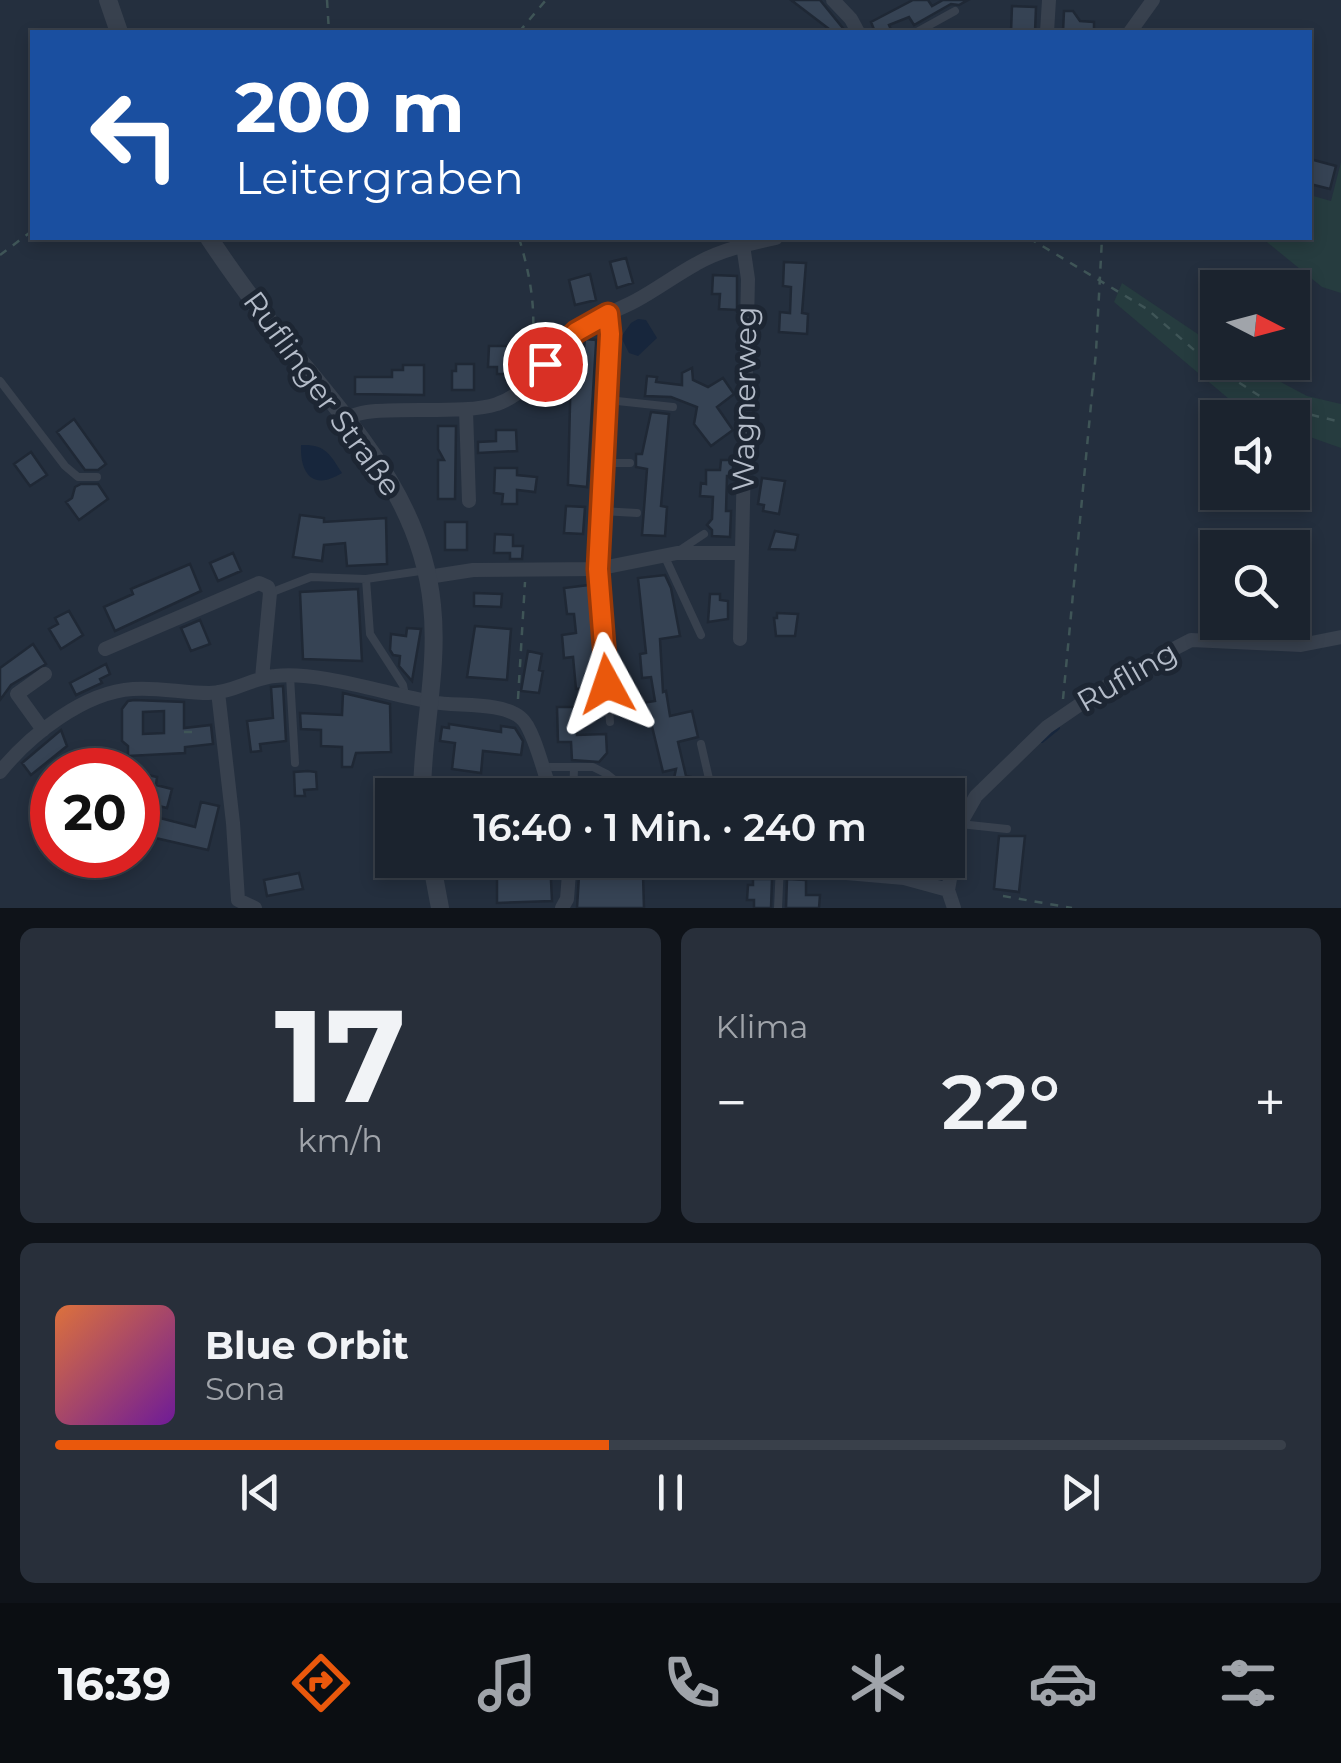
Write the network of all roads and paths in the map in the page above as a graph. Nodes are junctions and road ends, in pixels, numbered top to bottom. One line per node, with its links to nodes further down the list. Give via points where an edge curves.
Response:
1 (108, 0): 8 (street)
2 (328, 0): 9 (path)
3 (546, 0): 10 (path)
4 (832, 0): 11 (street)
5 (1048, 0): 13 (street)
6 (1153, 0): 14 (street)
7 (954, 11): 12 (lane)
8 (118, 30)
9 (329, 30)
10 (521, 30)
11 (857, 30)
12 (921, 30)
13 (1048, 30)
14 (1131, 30)
15 (30, 234): 22 (path)
16 (210, 240): 30 (street, Ruflinger Straße)
17 (520, 240): 26 (path, via 534,298)
18 (767, 240): 21 (street)
19 (1032, 240): 23 (path)
20 (1102, 240): 23 (path)
21 (743, 245): 24 (street); 39 (street, Wagnerweg, via 748,279)
22 (0, 256)
23 (1099, 280): 31 (path, via 1275,406); 57 (path)
24 (608, 314): 26 (street, via 576,332); 27 (street)
25 (0, 381): 34 (lane, via 66,466 78,477)
26 (525, 386): 29 (street, via 498,404)
27 (608, 400): 28 (lane); 32 (street)
28 (674, 407)
29 (466, 410): 30 (street, via 362,411); 35 (street)
30 (347, 419): 43 (street, Ruflinger Straße, via 395,488)
31 (1341, 422)
32 (604, 462): 33 (lane); 36 (street)
33 (630, 463)
34 (97, 477)
35 (468, 501)
36 (602, 511): 37 (lane); 41 (street)
37 (637, 512)
38 (704, 534): 40 (lane)
39 (742, 553): 40 (street); 48 (street, Wagnerweg)
40 (670, 554): 41 (street); 46 (lane)
41 (598, 569): 42 (street); 58 (lane)
42 (525, 570): 43 (street); 56 (path)
43 (427, 573): 44 (lane); 55 (street, Ruflinger Straße, via 434,628)
44 (366, 579): 45 (lane, via 311,577); 54 (lane, via 370,634)
45 (270, 593): 49 (street, via 264,584 249,587); 52 (street)
46 (701, 636)
47 (1341, 637): 57 (street, Rufling, via 1302,645 1192,640)
48 (740, 639)
49 (106, 648)
50 (45, 674): 59 (street, via 18,694)
51 (290, 676): 52 (street); 54 (street); 63 (lane)
52 (262, 678): 53 (street)
53 (218, 692): 59 (street, via 124,690); 82 (street, via 233,823)
54 (405, 695): 55 (street)
55 (428, 702): 56 (street); 67 (street, Ruflinger Straße)
56 (518, 715): 64 (street)
57 (1061, 717): 72 (street, Rufling, via 976,796)
58 (610, 722)
59 (42, 730): 66 (street)
60 (184, 732): 61 (path)
61 (194, 732)
62 (701, 744): 71 (lane)
63 (295, 762)
64 (542, 767): 65 (lane); 68 (street)
65 (574, 769): 69 (lane); 70 (lane, via 593,766)
66 (0, 772)
67 (423, 778)
68 (546, 778)
69 (574, 778)
70 (611, 778)
71 (709, 778)
72 (965, 815)
73 (965, 825): 74 (lane)
74 (1007, 829)
75 (434, 878): 84 (street)
76 (569, 878): 85 (street)
77 (779, 878): 86 (lane)
78 (904, 878): 80 (street)
79 (950, 878): 80 (street)
80 (948, 890): 87 (street)
81 (1003, 896): 88 (path)
82 (234, 904): 83 (street)
83 (255, 908)
84 (440, 908)
85 (562, 908)
86 (778, 908)
87 (954, 908)
88 (1072, 908)

